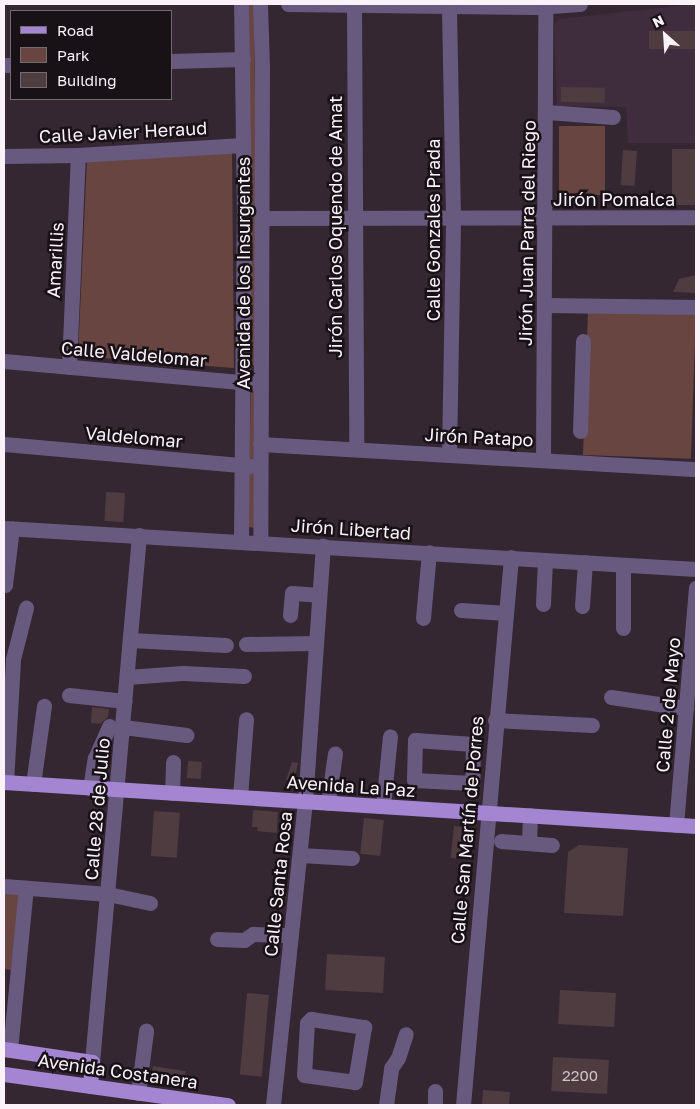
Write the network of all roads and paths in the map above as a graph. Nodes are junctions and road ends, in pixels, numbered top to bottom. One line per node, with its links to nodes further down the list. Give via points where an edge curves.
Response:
1 (241, 4): 8 (street, Avenida de los Insurgentes)
2 (260, 4): 16 (street, Avenida de los Insurgentes)
3 (288, 4): 4 (street)
4 (354, 4): 6 (street); 17 (street, Jirón Carlos Oquendo de Amat)
5 (580, 4): 7 (street)
6 (450, 5): 7 (street); 18 (street, Calle Gonzales Prada)
7 (545, 7): 10 (street, Jirón Juan Parra del Riego)
8 (242, 59): 9 (street); 12 (street, Avenida de los Insurgentes)
9 (172, 61)
10 (547, 112): 11 (street); 19 (street, Jirón Juan Parra del Riego)
11 (613, 117)
12 (243, 145): 13 (street, Calle Javier Heraud); 25 (street, Avenida de los Insurgentes)
13 (78, 155): 14 (street, Calle Javier Heraud); 24 (street, Amarillis)
14 (4, 156)
15 (696, 217): 19 (street, Jirón Pomalca)
16 (262, 218): 17 (street, Jirón Pomalca); 26 (street, Avenida de los Insurgentes)
17 (352, 218): 18 (street, Jirón Pomalca); 30 (street, Jirón Carlos Oquendo de Amat)
18 (453, 218): 19 (street, Jirón Pomalca); 31 (street, Calle Gonzales Prada)
19 (546, 218): 20 (street, Jirón Juan Parra del Riego)
20 (545, 305): 21 (street); 32 (street, Jirón Juan Parra del Riego)
21 (696, 306)
22 (583, 341): 27 (street)
23 (4, 362): 24 (street, Calle Valdelomar)
24 (69, 367): 25 (street, Calle Valdelomar)
25 (242, 382): 26 (street, Calle Valdelomar); 33 (street, Avenida de los Insurgentes)
26 (261, 384): 29 (street, Avenida de los Insurgentes)
27 (580, 431)
28 (4, 444): 33 (street, Valdelomar)
29 (260, 444): 30 (street, Jirón Patapo); 34 (street, Avenida de los Insurgentes)
30 (356, 449): 31 (street, Jirón Patapo)
31 (448, 454): 32 (street, Jirón Patapo)
32 (543, 460): 35 (street, Jirón Patapo)
33 (241, 465): 34 (street, Valdelomar); 38 (street, Avenida de los Insurgentes)
34 (260, 467): 39 (street, Avenida de los Insurgentes)
35 (696, 469)
36 (8, 528): 37 (street, Jirón Libertad); 47 (street)
37 (139, 534): 38 (street, Jirón Libertad); 58 (street, Calle 28 de Julio)
38 (241, 541): 39 (street, Jirón Libertad)
39 (260, 542): 40 (street, Jirón Libertad)
40 (323, 546): 41 (street, Jirón Libertad); 49 (street, Calle Santa Rosa)
41 (429, 552): 42 (street, Jirón Libertad); 56 (street)
42 (511, 557): 43 (street, Jirón Libertad); 54 (street, Calle San Martín de Porres)
43 (545, 560): 44 (street, Jirón Libertad); 50 (street)
44 (585, 562): 45 (street, Jirón Libertad); 51 (street)
45 (623, 565): 46 (street, Jirón Libertad); 57 (street)
46 (696, 569)
47 (5, 585)
48 (696, 588): 59 (street, Calle 2 de Mayo)
49 (320, 595): 55 (street, via 292,593); 60 (street, Calle Santa Rosa)
50 (543, 604)
51 (582, 606)
52 (26, 608): 81 (street, via 13,659)
53 (461, 610): 54 (street)
54 (506, 613): 72 (street, Calle San Martín de Porres)
55 (290, 615)
56 (423, 618)
57 (624, 628)
58 (130, 640): 61 (street); 64 (street, Calle 28 de Julio)
59 (694, 640): 65 (street, Calle 2 de Mayo)
60 (316, 642): 62 (street); 87 (street, Calle Santa Rosa)
61 (226, 644)
62 (246, 644)
63 (244, 676): 64 (street, via 183,673)
64 (127, 677): 68 (street, Calle 28 de Julio)
65 (692, 683): 70 (street, Calle 2 de Mayo)
66 (69, 695): 68 (street)
67 (611, 697): 70 (street)
68 (125, 701): 74 (street, Calle 28 de Julio)
69 (44, 706): 82 (street)
70 (686, 708): 92 (street, Calle 2 de Mayo)
71 (246, 720): 86 (street)
72 (496, 720): 73 (street); 80 (street, Calle San Martín de Porres)
73 (592, 725)
74 (116, 727): 75 (street); 83 (street, via 95,758); 84 (street, Calle 28 de Julio)
75 (186, 734)
76 (390, 736): 89 (street)
77 (335, 753): 88 (street)
78 (173, 762): 85 (street)
79 (473, 770): 79 (street, via 471,783 414,780 414,743 416,740 473,744); 80 (street)
80 (490, 775): 90 (street, Calle San Martín de Porres)
81 (5, 782): 82 (main road, Avenida La Paz)
82 (33, 784): 83 (main road, Avenida La Paz)
83 (90, 788): 84 (main road, Avenida La Paz)
84 (117, 790): 85 (main road, Avenida La Paz); 101 (street, Calle 28 de Julio)
85 (172, 793): 86 (main road, Avenida La Paz)
86 (240, 797): 87 (main road, Avenida La Paz)
87 (305, 802): 88 (main road, Avenida La Paz); 97 (street, Calle Santa Rosa)
88 (328, 803): 89 (main road, Avenida La Paz)
89 (383, 806): 90 (main road, Avenida La Paz)
90 (486, 813): 91 (main road, Avenida La Paz); 117 (street, Calle San Martín de Porres)
91 (530, 815): 92 (main road, Avenida La Paz); 95 (street)
92 (676, 825): 93 (main road, Avenida La Paz)
93 (696, 826)
94 (501, 841): 95 (street)
95 (529, 843): 96 (street)
96 (552, 845)
97 (300, 855): 98 (street); 103 (street, Calle Santa Rosa)
98 (352, 858)
99 (4, 886): 100 (street)
100 (26, 888): 101 (street); 108 (street)
101 (108, 894): 102 (street); 110 (street, Calle 28 de Julio)
102 (150, 903)
103 (291, 935): 104 (street, via 253,934 244,940); 107 (street, Calle Santa Rosa)
104 (217, 939)
105 (146, 1031): 113 (street)
106 (406, 1034): 116 (street, via 391,1068)
107 (280, 1045): 109 (street); 115 (street, Calle Santa Rosa)
108 (7, 1049): 110 (main road, Avenida Costanera)
109 (305, 1049): 109 (street, via 305,1075 354,1083 365,1029 362,1024 311,1019 307,1023)
110 (92, 1062): 112 (main road, Calle 28 de Julio)
111 (4, 1074): 112 (main road, Avenida Costanera)
112 (90, 1086): 113 (main road, Avenida Costanera)
113 (138, 1093): 114 (main road, Avenida Costanera)
114 (228, 1105)
115 (273, 1105)
116 (386, 1105)
117 (463, 1105)

